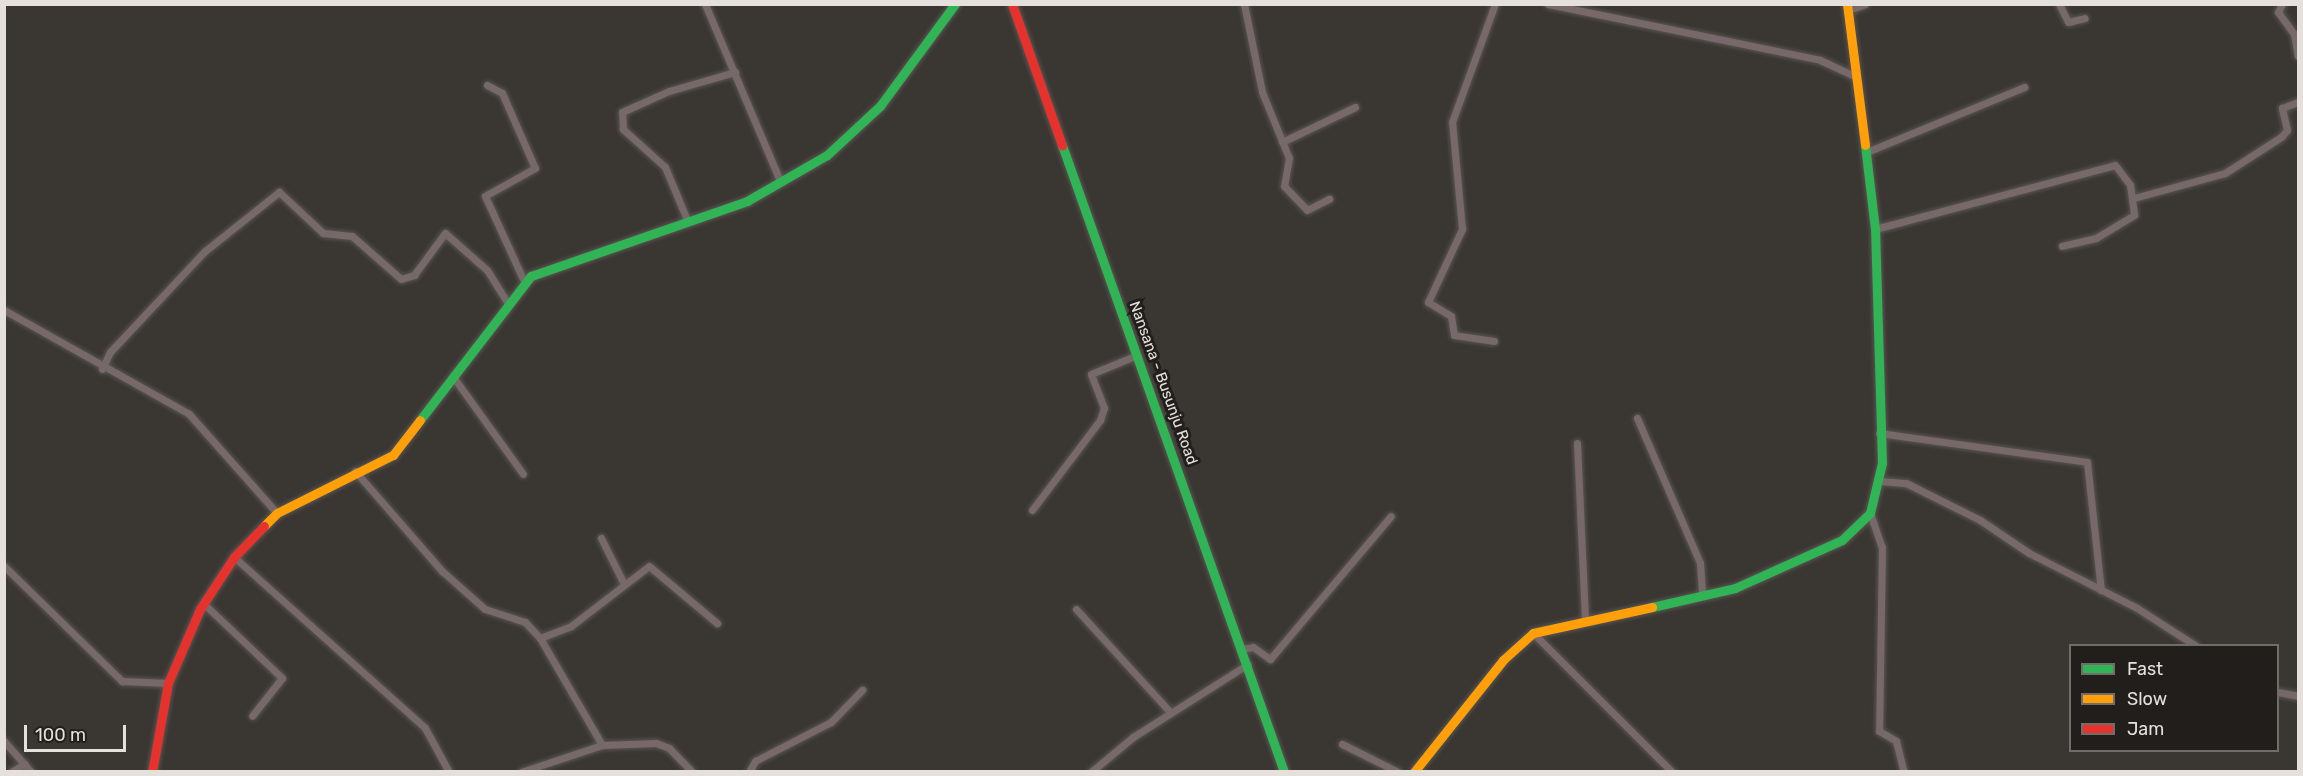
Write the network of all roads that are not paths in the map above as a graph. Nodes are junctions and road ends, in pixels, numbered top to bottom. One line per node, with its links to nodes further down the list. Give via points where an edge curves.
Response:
1 (705, 4): 13 (street)
2 (955, 4): 21 (street, via 861,126)
3 (1012, 4): 31 (street, Nansana - Busunju Road)
4 (1244, 4): 19 (street, via 1262,92)
5 (1495, 4): 30 (street, via 1452,122 1460,237 1428,302 1450,316 1456,337)
6 (1548, 4): 14 (street, via 1820,60)
7 (1865, 4): 10 (street)
8 (2059, 4): 11 (street, via 2068,22)
9 (2282, 4): 12 (street, via 2278,12 2294,34)
10 (1847, 7): 14 (street)
11 (2085, 18)
12 (2298, 56)
13 (735, 72): 21 (street); 24 (street, via 669,91 622,112 623,129 665,167)
14 (1860, 80): 20 (street)
15 (487, 85): 27 (street, via 502,93 535,168 485,196)
16 (2024, 87): 20 (street)
17 (2298, 102): 22 (street, via 2282,108 2287,130 2282,137 2225,172)
18 (1355, 107): 19 (street)
19 (1282, 142): 23 (street, via 1290,168 1284,186 1300,207 1312,209)
20 (1869, 151): 25 (street)
21 (781, 183): 24 (street)
22 (2134, 198): 25 (street, via 2122,170 2107,166); 26 (street, via 2134,215 2121,225)
23 (1329, 200)
24 (688, 222): 27 (street)
25 (1875, 229): 35 (street)
26 (2062, 246)
27 (524, 281): 28 (street)
28 (507, 302): 32 (street, via 488,270 446,233 414,275 401,279 352,236 323,233 279,192 205,250 110,352); 33 (street)
29 (4, 310): 32 (street)
30 (1494, 341)
31 (1137, 355): 40 (street, via 1091,374 1104,408 1100,420); 57 (street, Nansana - Busunju Road)
32 (102, 369): 41 (street, via 207,428)
33 (454, 378): 37 (street, via 393,454); 38 (street)
34 (1637, 418): 49 (street, via 1700,563)
35 (1879, 433): 39 (street); 48 (street, via 2029,450 2087,462)
36 (1577, 443): 52 (street)
37 (355, 471): 41 (street); 55 (street, via 442,571 485,609 525,622)
38 (523, 474)
39 (1881, 482): 42 (street); 48 (street, via 1906,483)
40 (1032, 510)
41 (277, 513): 45 (street)
42 (1870, 513): 49 (street, via 1842,540 1797,563 1735,588); 81 (street, via 1882,548 1879,731 1896,741)
43 (1391, 516): 57 (street, via 1270,659 1252,647)
44 (601, 538): 47 (street)
45 (234, 557): 50 (street); 72 (street, via 425,728)
46 (4, 566): 59 (street, via 122,681)
47 (624, 584): 53 (street, via 653,567); 55 (street, via 571,626)
48 (2101, 590): 56 (street)
49 (1702, 595): 52 (street)
50 (203, 603): 59 (street); 64 (street, via 282,678)
51 (1076, 609): 63 (street)
52 (1585, 622): 54 (street)
53 (717, 623)
54 (1533, 633): 79 (street, via 1503,660); 80 (street)
55 (540, 638): 67 (street)
56 (2194, 644)
57 (1242, 649): 58 (street, Nansana - Busunju Road)
58 (1248, 664): 63 (street); 77 (street, Nansana - Busunju Road)
59 (168, 683): 71 (street)
60 (862, 690): 75 (street, via 831,722 755,761)
61 (2279, 692): 62 (street)
62 (2298, 696)
63 (1170, 712): 76 (street)
64 (252, 716)
65 (4, 741): 68 (street)
66 (1342, 744): 78 (street)
67 (602, 745): 73 (street); 74 (street, via 661,744)
68 (24, 764): 69 (street); 70 (street)
69 (11, 771)
70 (31, 771)
71 (152, 771)
72 (449, 771)
73 (521, 771)
74 (692, 771)
75 (749, 771)
76 (1091, 771)
77 (1284, 771)
78 (1398, 771)
79 (1414, 771)
80 (1672, 771)
81 (1905, 771)

